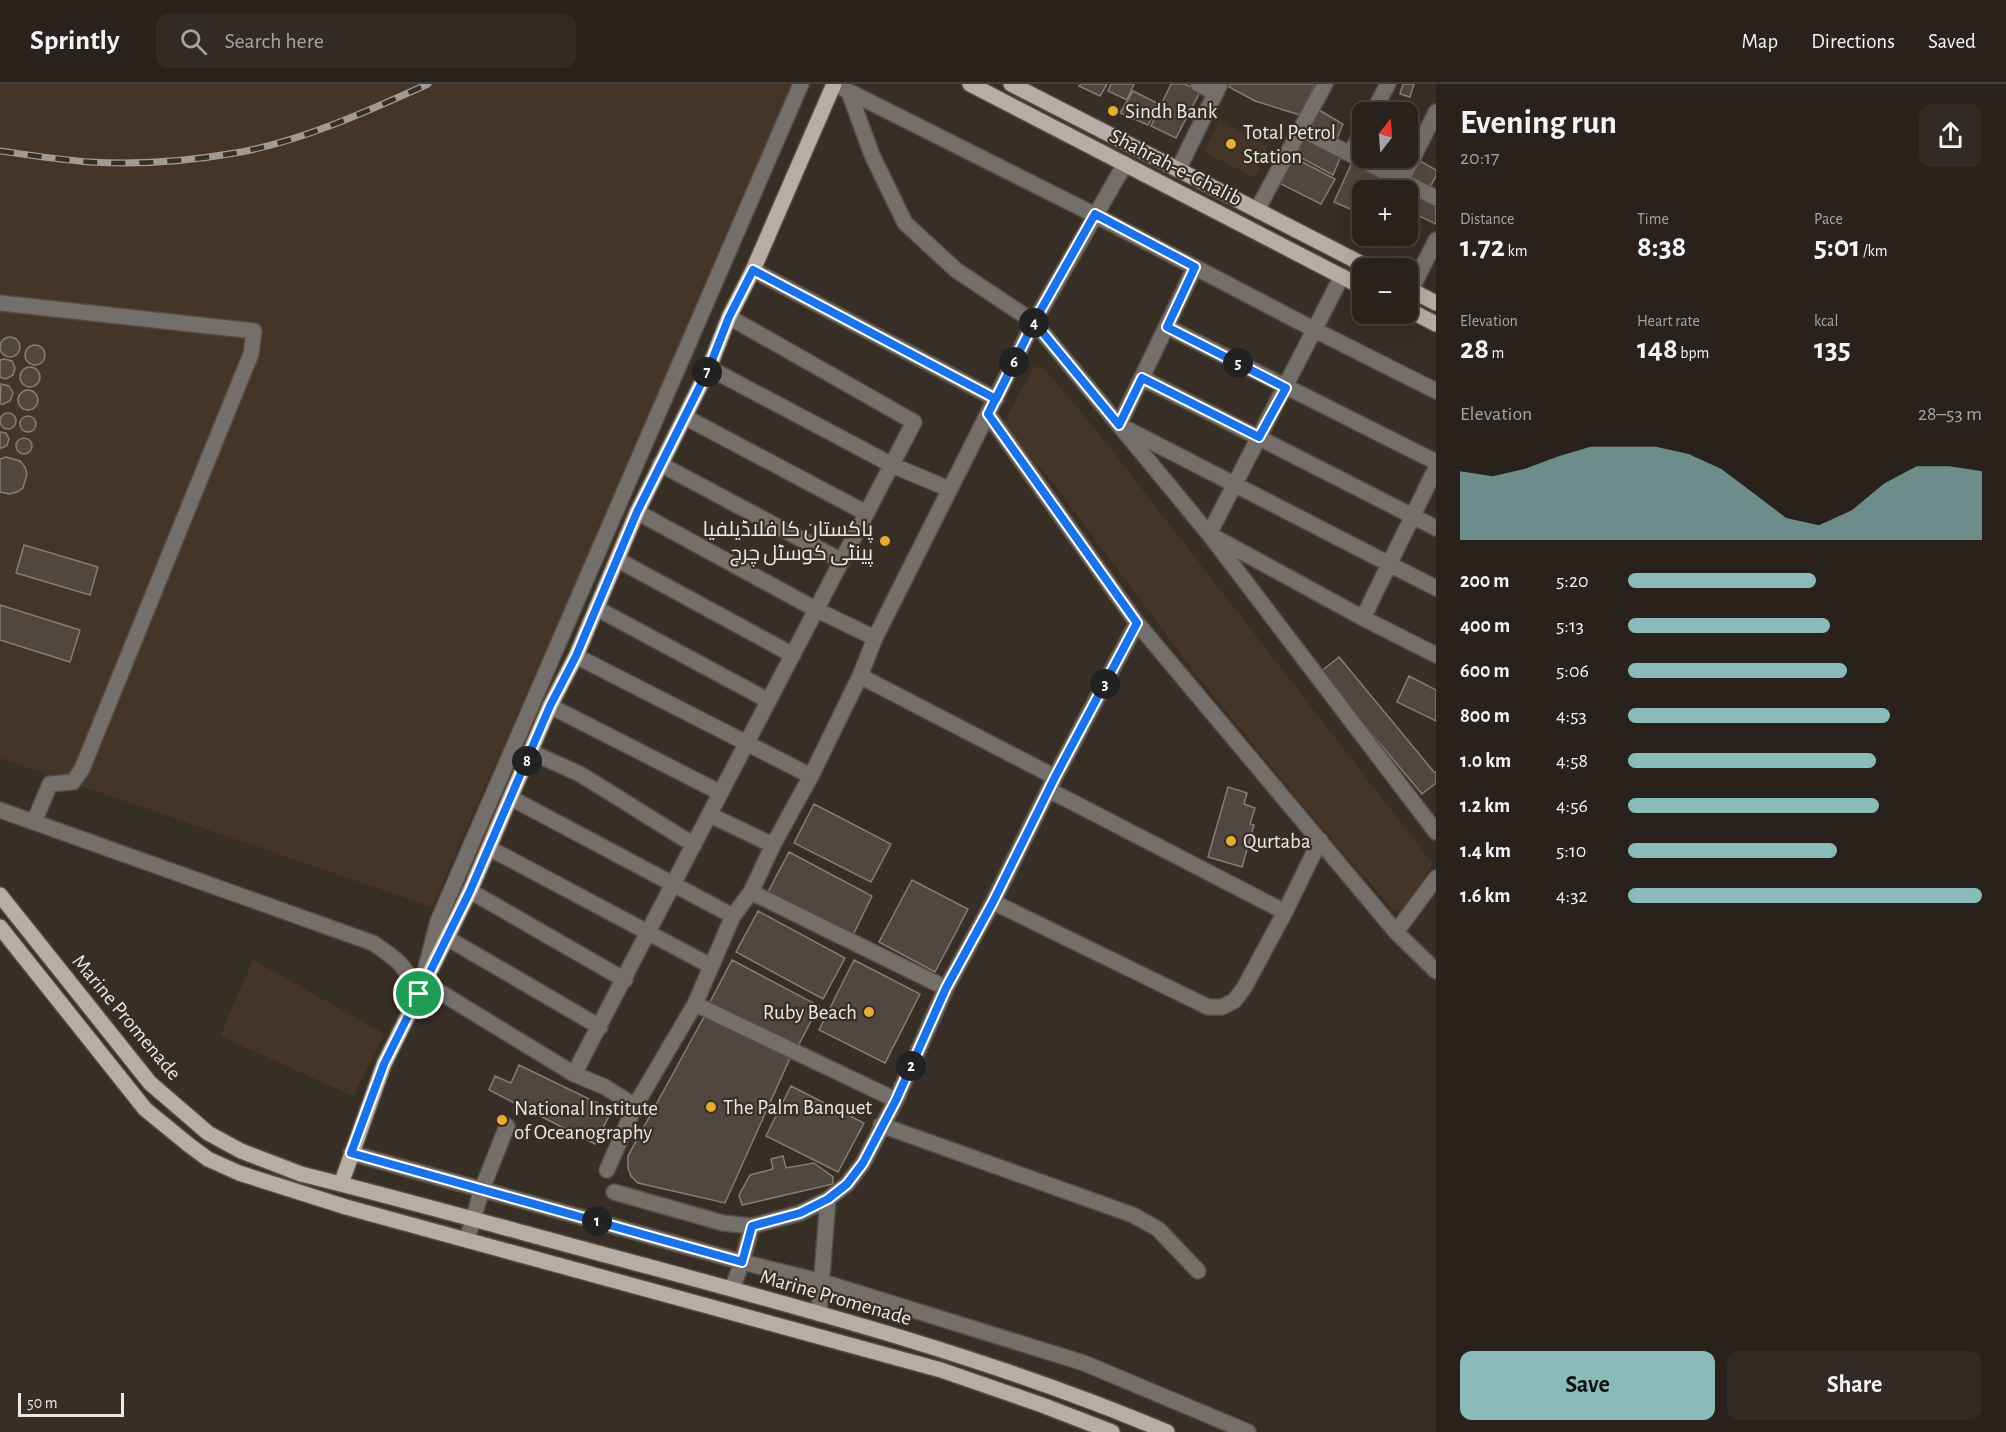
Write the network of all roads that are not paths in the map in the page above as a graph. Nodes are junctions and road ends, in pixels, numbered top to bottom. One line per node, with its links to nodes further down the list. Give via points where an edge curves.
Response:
1 (801, 84): 101 (street, via 438,921)
2 (970, 84): 14 (main road, Shahrah-e-Ghalib)
3 (1198, 84): 8 (street)
4 (1325, 84): 11 (street)
5 (1388, 84): 9 (street)
6 (1016, 85): 15 (main road, Shahrah-e-Ghalib)
7 (840, 86): 20 (street); 24 (main road); 33 (street, via 905,223 956,270)
8 (1218, 89): 15 (street)
9 (1378, 102)
10 (1436, 112): 16 (street)
11 (1301, 129): 13 (street); 19 (street)
12 (1352, 150): 13 (street)
13 (1350, 154): 16 (street)
14 (1125, 164): 20 (street); 26 (main road, Shahrah-e-Ghalib)
15 (1178, 170): 19 (main road, Shahrah-e-Ghalib)
16 (1402, 180)
17 (1418, 188): 18 (street)
18 (1436, 198)
19 (1257, 210): 22 (main road, Shahrah-e-Ghalib)
20 (1095, 214): 23 (street); 33 (street)
21 (1436, 240): 25 (street)
22 (1352, 259)
23 (1195, 267): 35 (street); 36 (street)
24 (753, 270): 32 (main road); 41 (street)
25 (1418, 273)
26 (1342, 276): 27 (main road, Shahrah-e-Ghalib); 36 (street)
27 (1352, 281)
28 (1418, 294): 30 (main road)
29 (0, 303): 80 (street, via 254,331 251,354 82,769 73,782 50,784)
30 (1436, 303)
31 (1418, 315): 34 (main road)
32 (729, 317): 37 (main road); 48 (street, via 914,422)
33 (1034, 322): 41 (street); 44 (street)
34 (1436, 324)
35 (1167, 327): 38 (street); 39 (street)
36 (1315, 330): 39 (street); 40 (street)
37 (709, 368): 43 (main road); 48 (street)
38 (1142, 378): 44 (street); 45 (street)
39 (1286, 388): 45 (street); 46 (street)
40 (1436, 391)
41 (996, 399): 42 (street)
42 (988, 414): 51 (street); 64 (street)
43 (685, 417): 47 (main road); 53 (street)
44 (1119, 425): 50 (street); 56 (street)
45 (1259, 437): 50 (street); 54 (street)
46 (1436, 462)
47 (660, 464): 52 (main road); 58 (street)
48 (892, 465): 51 (street); 53 (street)
49 (1436, 468): 54 (street)
50 (1234, 484): 56 (street); 59 (street)
51 (949, 489): 65 (street)
52 (637, 512): 57 (main road); 62 (street)
53 (866, 513): 58 (street)
54 (1412, 516): 55 (street); 59 (street)
55 (1436, 528)
56 (1209, 534): 63 (street); 81 (street)
57 (618, 560): 61 (main road); 66 (street)
58 (842, 561): 62 (street)
59 (1389, 563): 60 (street); 63 (street)
60 (1436, 588)
61 (596, 608): 68 (main road); 70 (street)
62 (817, 610): 65 (street); 66 (street)
63 (1363, 618): 67 (street)
64 (1137, 623): 75 (street); 82 (street)
65 (875, 638): 69 (street)
66 (793, 655): 70 (street)
67 (1436, 655)
68 (576, 656): 71 (main road); 72 (street)
69 (860, 676): 74 (street); 75 (street)
70 (769, 701): 72 (street)
71 (550, 706): 73 (main road); 76 (street)
72 (747, 744): 74 (street); 76 (street)
73 (531, 752): 77 (main road); 83 (street, via 580,774)
74 (811, 776): 84 (street)
75 (1052, 784): 91 (street); 92 (street)
76 (721, 793): 79 (street)
77 (511, 798): 85 (main road); 87 (street)
78 (0, 810): 80 (street)
79 (710, 815): 83 (street); 84 (street)
80 (34, 822): 101 (street, via 373,943 397,959)
81 (1436, 832)
82 (1320, 840): 92 (street); 95 (street)
83 (694, 845): 87 (street)
84 (773, 845): 89 (street)
85 (489, 848): 88 (main road); 96 (street)
86 (1436, 878): 95 (street)
87 (674, 885): 93 (street); 96 (street)
88 (470, 891): 97 (main road); 100 (street)
89 (751, 892): 93 (street); 102 (street)
90 (0, 895): 112 (main road, Marine Promenade, via 150,1083 208,1133 273,1164)
91 (993, 902): 92 (street, via 1208,1007 1222,1007 1234,1001); 102 (street)
92 (1285, 912)
93 (733, 916): 98 (street)
94 (0, 927): 118 (main road, Marine Promenade, via 145,1109 208,1159 323,1201)
95 (1396, 932): 99 (street)
96 (649, 933): 98 (street); 100 (street)
97 (447, 938): 101 (main road); 104 (street)
98 (711, 966): 103 (street)
99 (1436, 971)
100 (625, 980): 104 (street)
101 (422, 988): 105 (street); 110 (main road, via 384,1064)
102 (946, 988): 106 (street)
103 (695, 1004): 106 (street); 107 (street)
104 (600, 1027): 105 (street)
105 (574, 1074): 107 (street)
106 (896, 1100): 108 (street)
107 (635, 1106): 111 (street)
108 (881, 1125): 115 (street, via 863,1163 847,1184); 120 (street, via 1133,1215 1158,1229)
109 (507, 1126): 113 (street)
110 (351, 1153): 112 (main road); 113 (street)
111 (607, 1170)
112 (341, 1184): 116 (main road, Marine Promenade)
113 (482, 1189): 116 (street); 119 (street)
114 (614, 1192): 117 (street, via 723,1223)
115 (828, 1199): 117 (street, via 800,1213); 121 (street)
116 (473, 1220): 118 (street); 122 (main road, Marine Promenade)
117 (752, 1226): 119 (street)
118 (467, 1240): 124 (main road, Marine Promenade, via 941,1370)
119 (742, 1262): 121 (street); 122 (street)
120 (1198, 1271)
121 (823, 1282): 123 (street); 126 (street, via 1083,1363)
122 (732, 1289): 123 (main road, Marine Promenade)
123 (819, 1314): 125 (main road, Marine Promenade, via 948,1352)
124 (1112, 1432)
125 (1167, 1432)
126 (1248, 1432)

